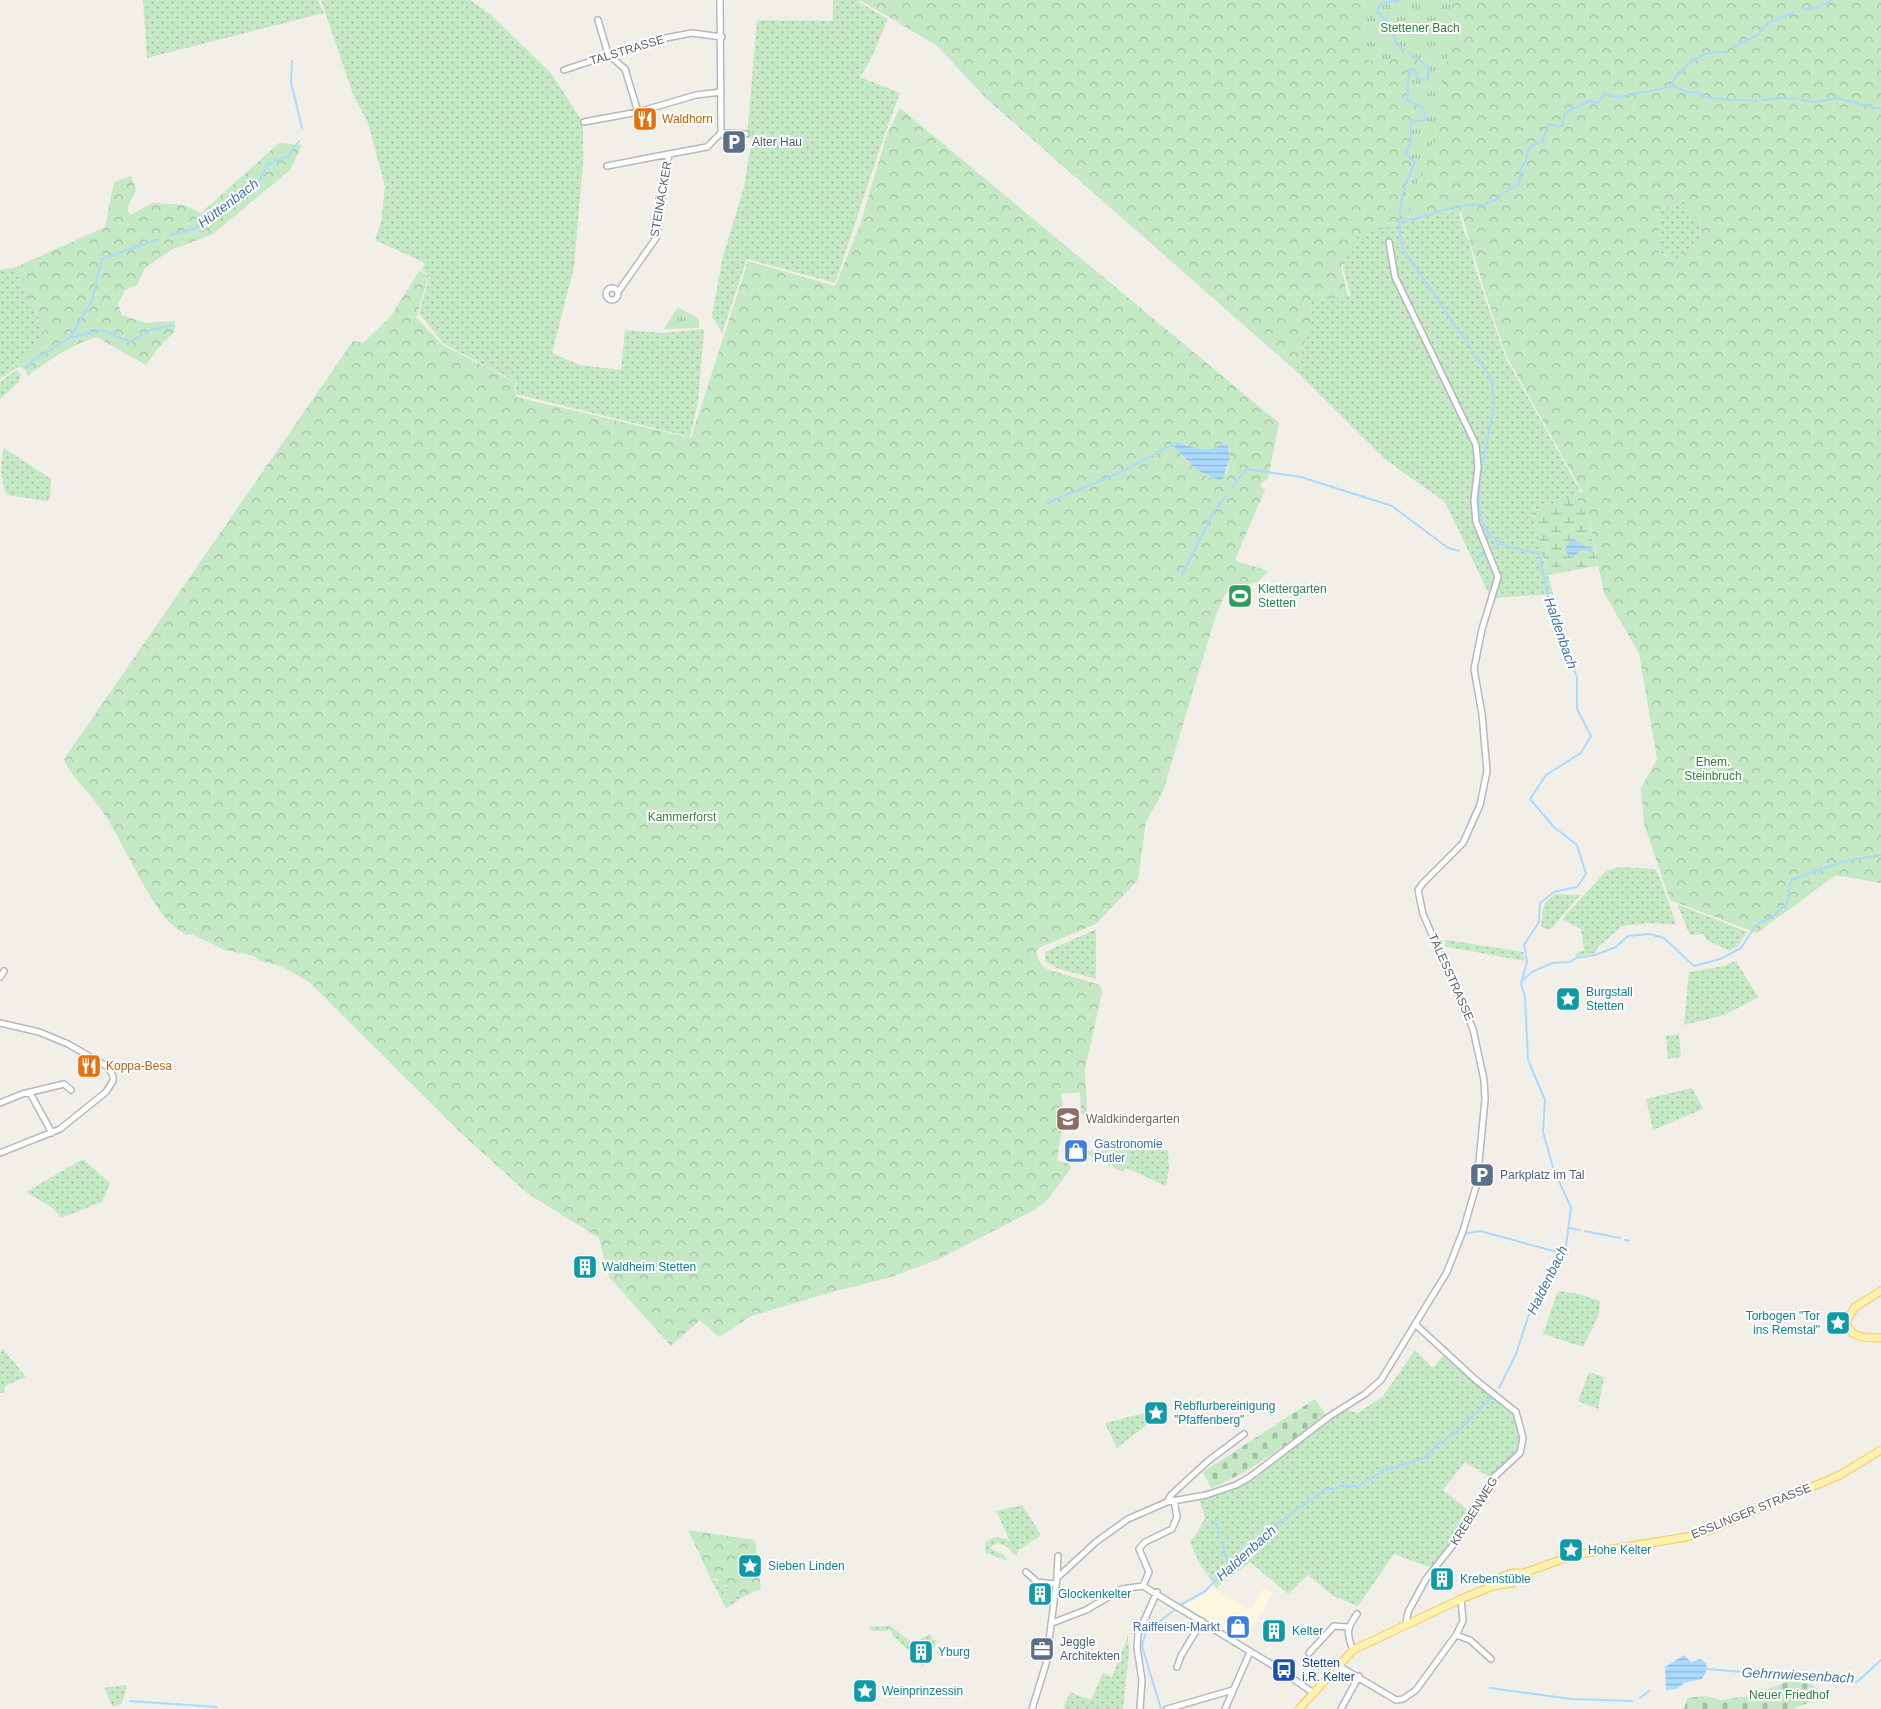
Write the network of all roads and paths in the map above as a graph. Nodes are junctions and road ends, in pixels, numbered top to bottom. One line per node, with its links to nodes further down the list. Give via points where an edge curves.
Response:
1 (720, 0): 3 (street)
2 (598, 20): 4 (street)
3 (722, 37): 4 (street, TALSTRASSE, via 692,33); 6 (street)
4 (608, 54): 5 (street, TALSTRASSE); 7 (street, via 625,69)
5 (564, 70)
6 (720, 92): 7 (street, via 696,95); 9 (street)
7 (638, 112): 8 (street)
8 (584, 122)
9 (721, 133): 10 (street); 11 (street, STEINÄCKER, via 707,146)
10 (746, 134)
11 (669, 154): 12 (street, STEINÄCKER); 14 (street, STEINÄCKER, via 656,238)
12 (607, 166)
13 (1389, 242): 24 (street, TÄLESSTRASSE, via 1395,277 1476,446 1476,522 1498,577 1474,669 1487,771 1483,793 1463,843 1418,890 1422,914 1467,1011 1481,1060 1484,1099 1478,1174 1455,1254)
14 (618, 292)
15 (4, 972): 16 (street)
16 (0, 977)
17 (0, 1024): 21 (street, via 39,1032 68,1044 108,1067 113,1076 106,1092)
18 (71, 1090): 19 (street, via 64,1084)
19 (30, 1093): 20 (street); 21 (street)
20 (0, 1103)
21 (52, 1133): 22 (street)
22 (0, 1153)
23 (1881, 1291): 25 (main road, via 1855,1307 1846,1322 1857,1336)
24 (1415, 1324): 28 (street, TÄLESSTRASSE, via 1381,1380 1365,1394 1330,1416 1250,1477 1220,1492); 40 (street, KREBENWEG, via 1516,1412 1523,1438 1520,1453 1492,1479 1458,1540 1426,1579 1408,1612)
25 (1881, 1338)
26 (1244, 1434): 29 (street, via 1208,1461)
27 (1881, 1450): 36 (main road, ESSLINGER STRASSE, via 1828,1480 1705,1532 1574,1555 1499,1578 1493,1586)
28 (1174, 1500): 29 (street, TÄLESSTRASSE); 34 (street, via 1177,1517 1172,1529 1145,1542 1139,1549 1149,1572)
29 (1167, 1502): 32 (street, TÄLESSTRASSE, via 1128,1518)
30 (1058, 1556): 32 (street)
31 (1026, 1572): 33 (street, via 1037,1582)
32 (1057, 1578): 33 (street)
33 (1055, 1584): 39 (street)
34 (1143, 1586): 35 (street); 39 (street, via 1122,1589 1086,1610)
35 (1157, 1592): 38 (street); 53 (street, via 1138,1634 1142,1680)
36 (1461, 1599): 40 (main road, ESSLINGER STRASSE); 42 (street, via 1463,1621)
37 (1357, 1614): 41 (street)
38 (1202, 1621): 44 (street); 48 (street)
39 (1052, 1623): 52 (street, via 1046,1664)
40 (1406, 1623): 43 (main road, ESSLINGER STRASSE)
41 (1348, 1627): 43 (street, via 1347,1635); 45 (street, via 1334,1626)
42 (1456, 1635): 46 (street, via 1470,1640); 49 (street, via 1416,1690 1403,1699 1396,1700)
43 (1353, 1650): 47 (main road, ESSLINGER STRASSE)
44 (1250, 1652): 50 (street); 51 (street)
45 (1309, 1653)
46 (1491, 1659)
47 (1337, 1665): 49 (street); 51 (main road, ESSLINGER STRASSE)
48 (1177, 1667)
49 (1359, 1676): 57 (street)
50 (1233, 1690): 54 (street); 55 (street)
51 (1312, 1692): 56 (main road, ESSLINGER STRASSE)
52 (1032, 1709)
53 (1140, 1709)
54 (1168, 1709)
55 (1225, 1709)
56 (1298, 1709)
57 (1342, 1709)

